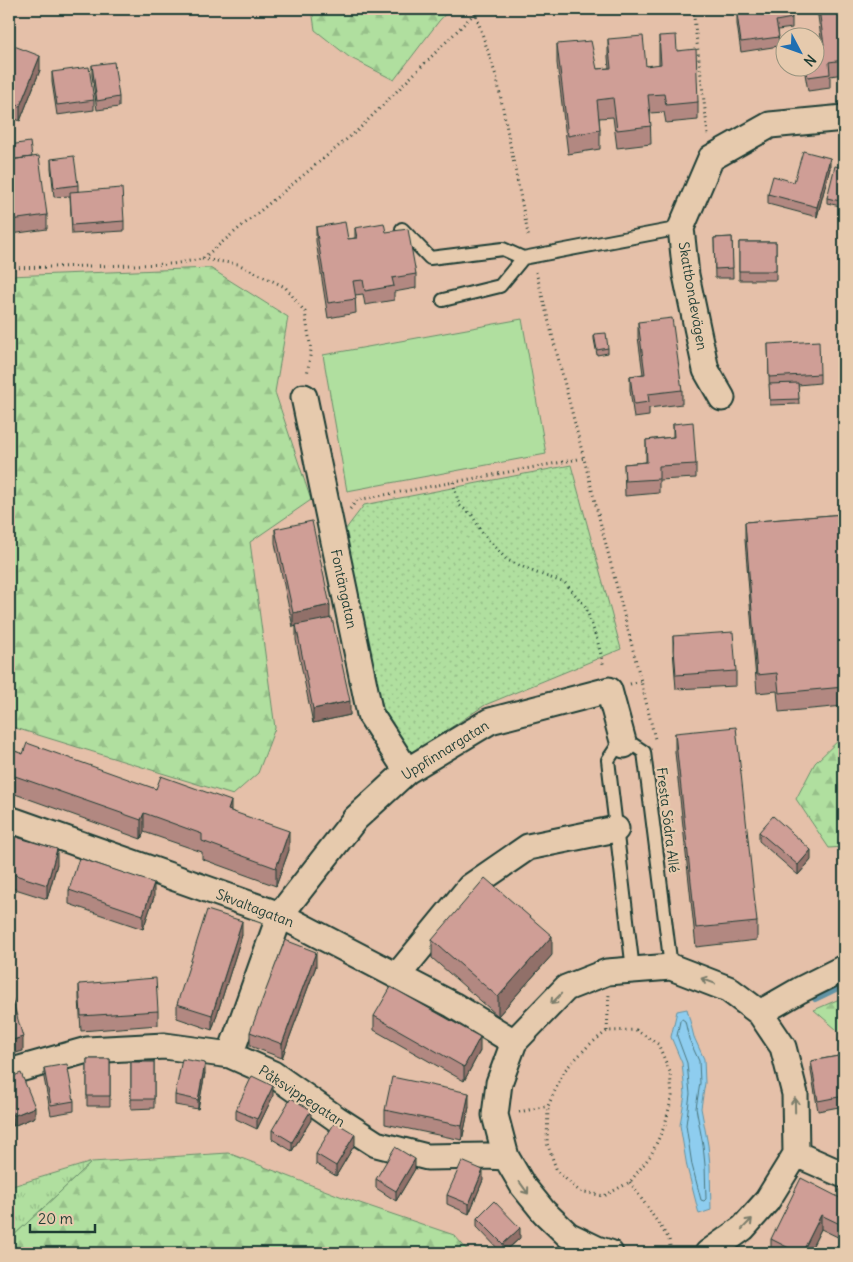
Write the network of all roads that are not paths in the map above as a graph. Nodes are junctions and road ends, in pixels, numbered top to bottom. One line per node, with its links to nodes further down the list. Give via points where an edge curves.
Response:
1 (844, 118): 3 (street, Skattbondevägen, via 770,125 711,158)
2 (402, 228): 4 (lane, via 430,258 503,249)
3 (681, 228): 4 (lane); 7 (street, Skattbondevägen, via 686,275 706,370)
4 (527, 257): 5 (lane, via 500,286)
5 (443, 300)
6 (304, 398): 9 (street, Fontängatan, via 370,714)
7 (722, 398)
8 (624, 745): 9 (street, Uppfinnargatan, via 609,690 490,721); 11 (lane, via 616,748 608,760); 13 (lane, Fresta Södra Allé, via 632,744 644,752)
9 (407, 771): 12 (street, Uppfinnargatan, via 355,819)
10 (9, 819): 12 (street, Skvaltagatan)
11 (616, 829): 15 (lane); 16 (street, via 528,847 470,887)
12 (280, 915): 16 (street, Skvaltagatan); 19 (street, Uppfinnargatan)
13 (670, 967): 15 (street); 17 (street, one-way to 13, via 728,989)
14 (844, 968): 17 (street)
15 (633, 970): 18 (street, one-way to 18, via 607,972 566,988)
16 (397, 976): 18 (street, Skvaltagatan)
17 (760, 1012): 21 (street, one-way to 17, via 795,1094 783,1047)
18 (514, 1042): 22 (street, via 499,1083 495,1114)
19 (230, 1055): 20 (street, Påksvippegatan, via 165,1046 87,1050); 22 (street, Påksvippegatan, via 273,1074 376,1144 427,1157)
20 (9, 1072)
21 (796, 1154): 23 (street); 25 (street, one-way to 21, via 743,1228 768,1201)
22 (506, 1157): 24 (street, one-way to 24, via 523,1186 568,1235)
23 (844, 1175)
24 (610, 1253)
25 (708, 1253)

